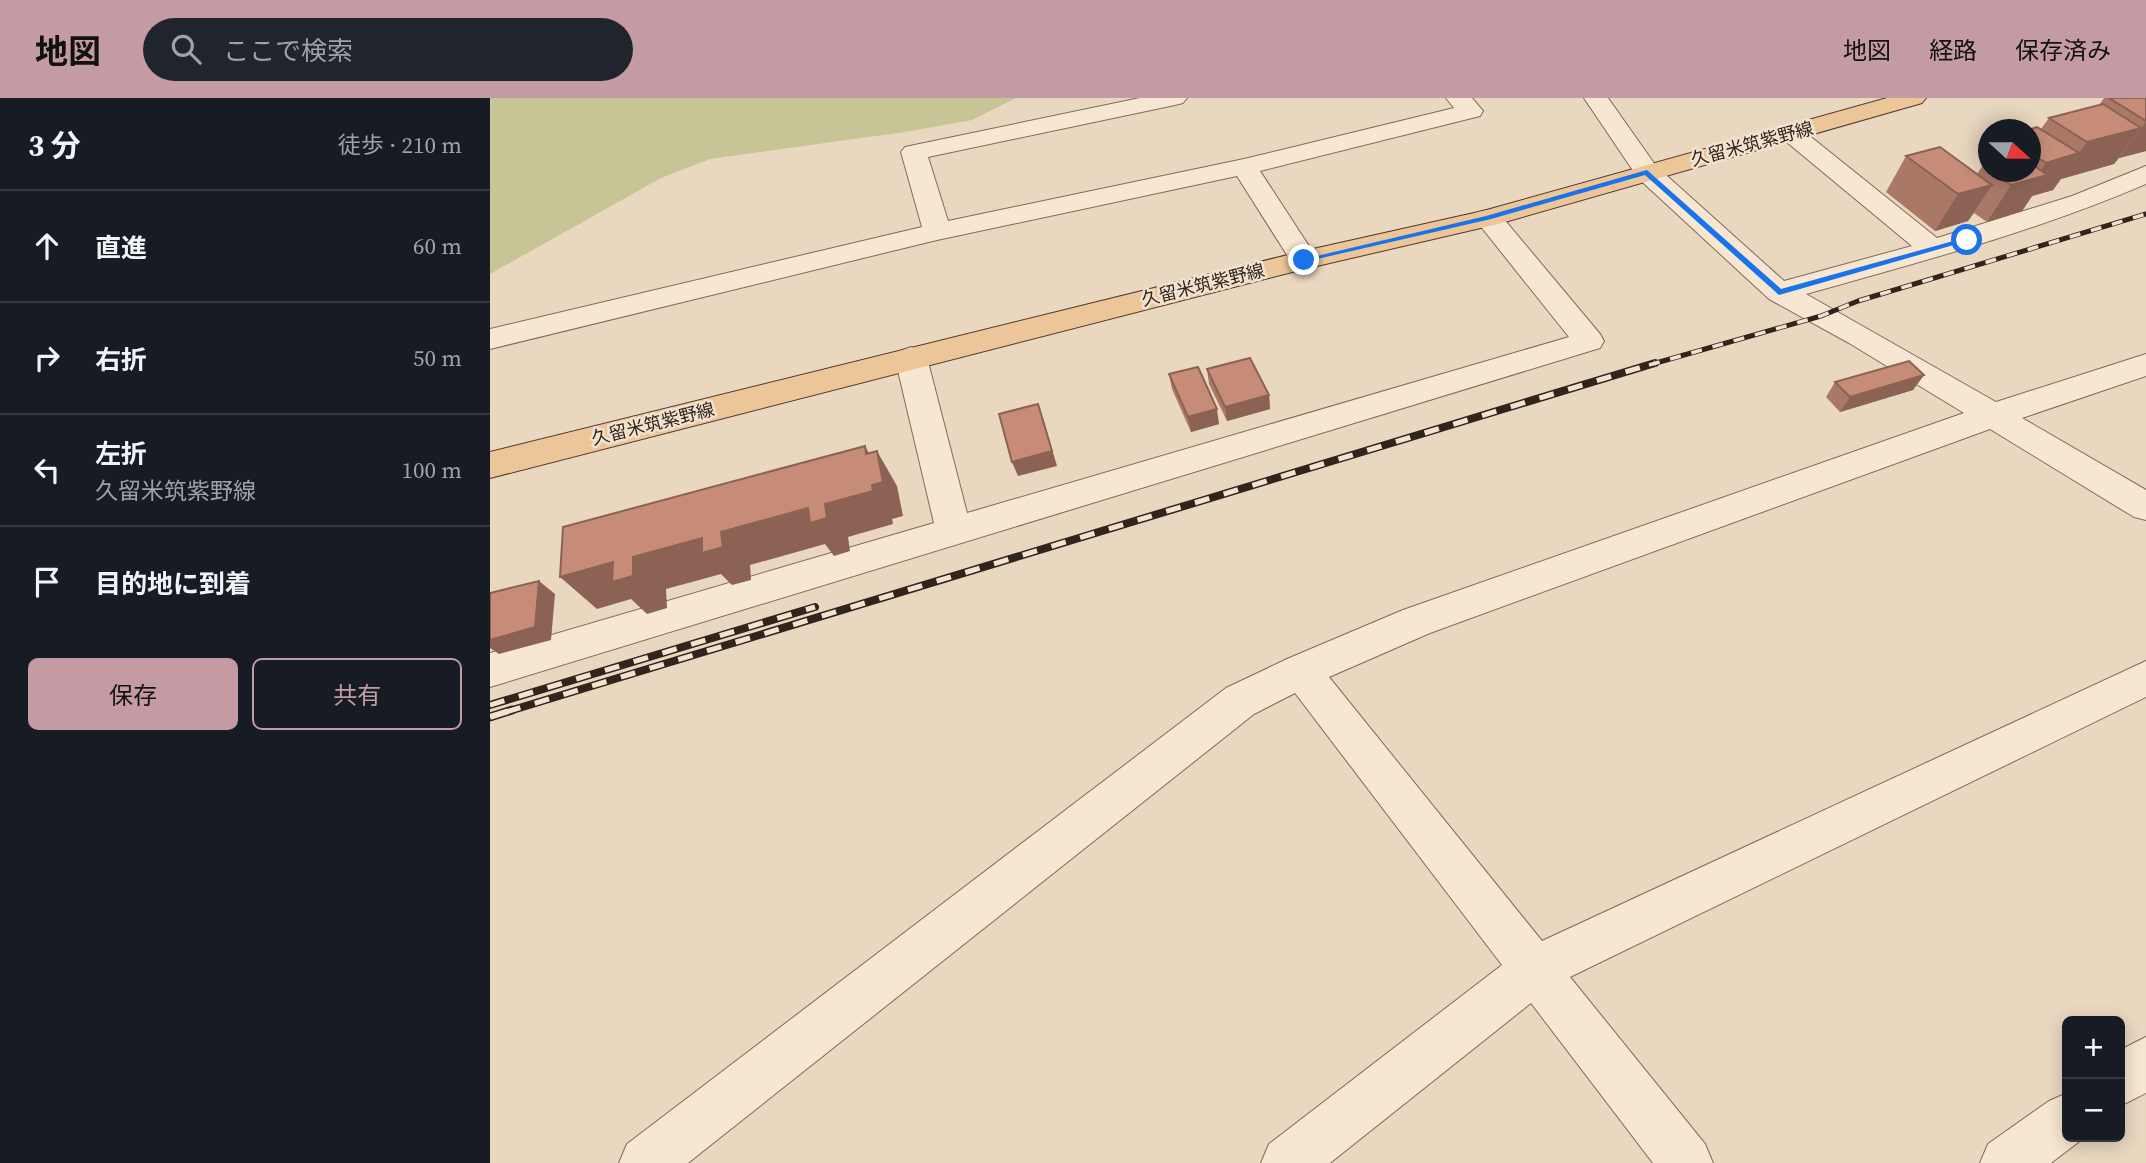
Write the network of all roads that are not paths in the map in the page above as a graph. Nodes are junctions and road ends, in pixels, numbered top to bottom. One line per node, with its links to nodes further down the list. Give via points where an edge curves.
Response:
1 (1175, 98): 10 (street, via 914,152)
2 (1458, 98): 6 (street, via 1471,111)
3 (1596, 98): 7 (street)
4 (1914, 98): 5 (main road, 久留米筑紫野線)
5 (1792, 134): 7 (main road, 久留米筑紫野線); 11 (street)
6 (1244, 167): 10 (street); 12 (street)
7 (1647, 172): 9 (main road, 久留米筑紫野線); 13 (street)
8 (2146, 174): 11 (street, via 2081,201)
9 (1488, 218): 12 (main road, 久留米筑紫野線); 20 (street, via 1589,341)
10 (937, 232): 14 (street)
11 (1933, 249): 13 (street)
12 (1304, 260): 15 (main road, 久留米筑紫野線)
13 (1779, 292): 17 (street)
14 (490, 339)
15 (911, 359): 18 (main road, 久留米筑紫野線); 20 (street)
16 (2146, 365): 17 (street)
17 (1994, 415): 19 (street); 22 (street, via 1417,621)
18 (490, 465)
19 (2146, 507)
20 (954, 533): 21 (street)
21 (490, 670)
22 (1301, 671): 24 (street); 28 (street, via 1240,701)
23 (2146, 678): 24 (street)
24 (1535, 969): 29 (street); 30 (street)
25 (2146, 1062): 26 (street)
26 (2124, 1079)
27 (2062, 1123): 31 (street)
28 (646, 1163)
29 (1288, 1163)
30 (1686, 1163)
31 (2007, 1163)

